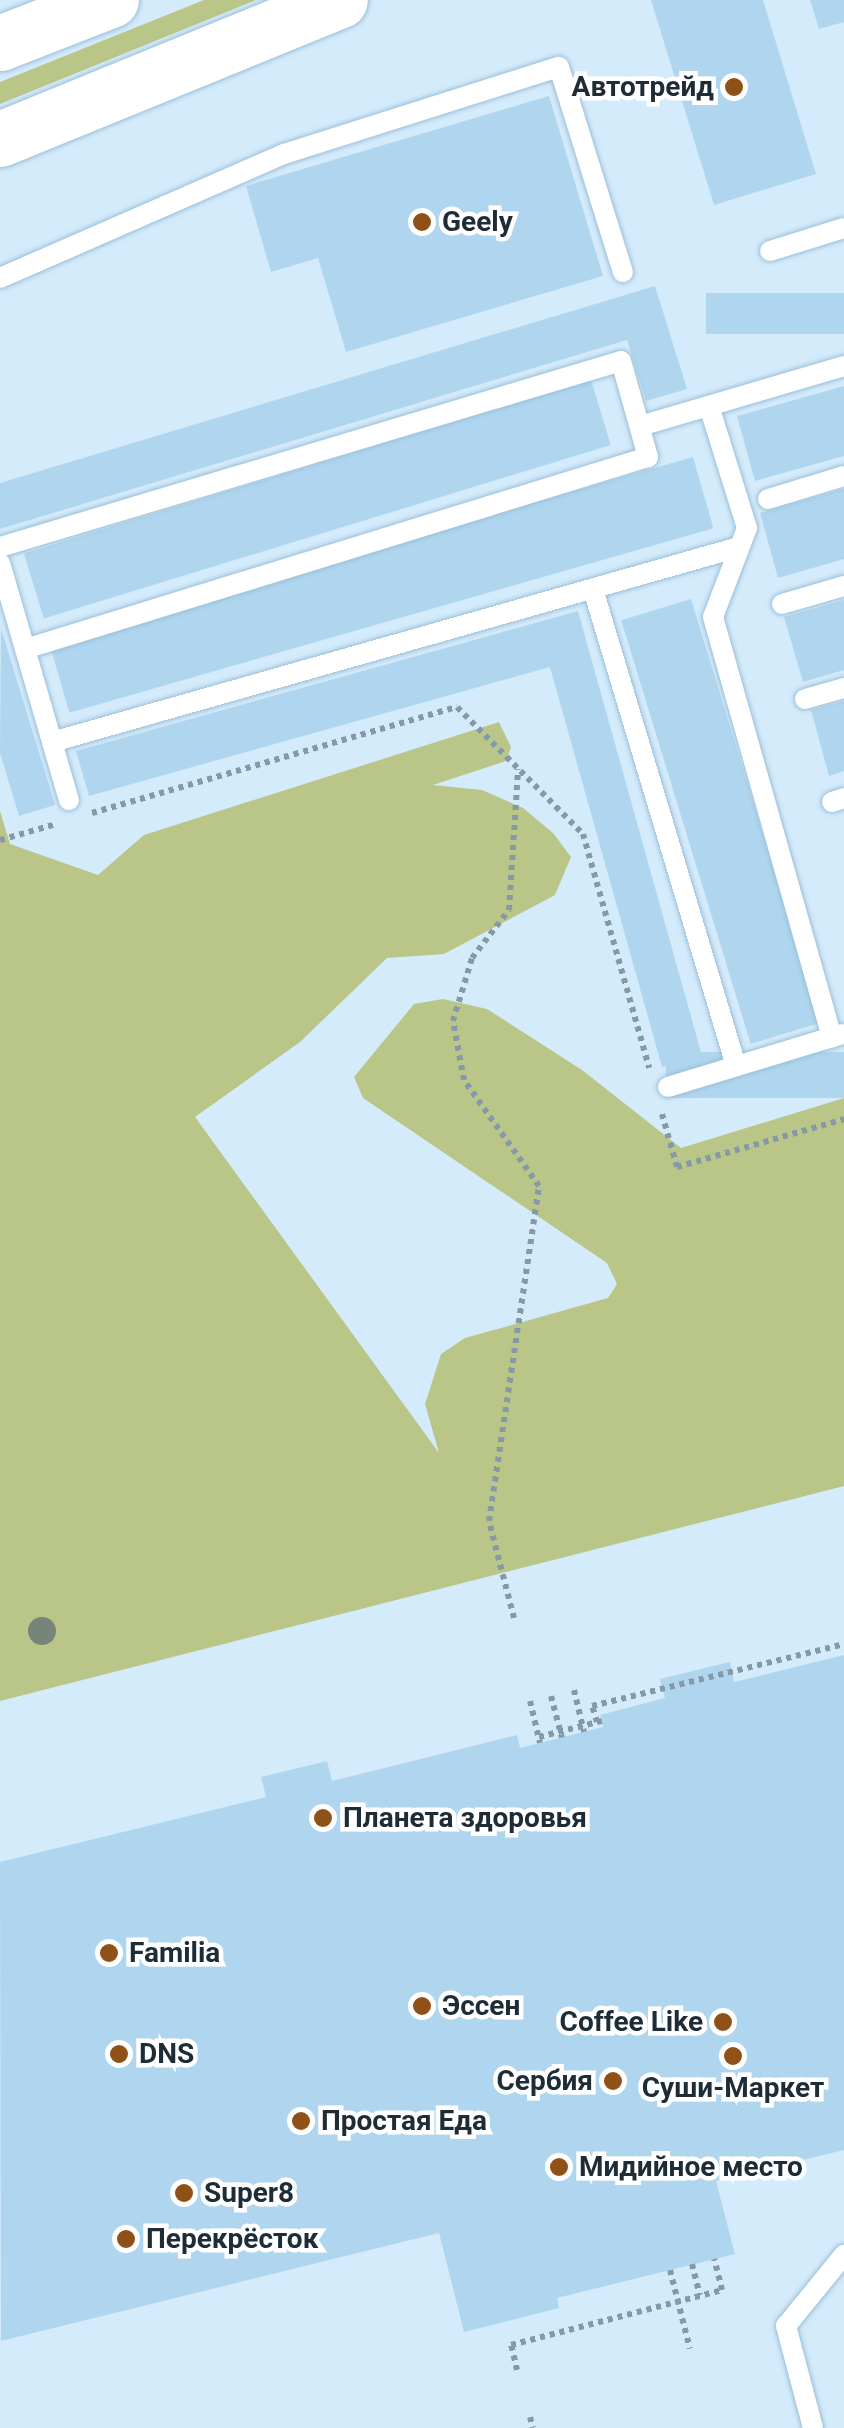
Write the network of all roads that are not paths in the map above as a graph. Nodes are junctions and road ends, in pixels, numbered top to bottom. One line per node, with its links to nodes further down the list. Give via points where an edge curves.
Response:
1 (111, 0): 3 (main road)
2 (340, 0): 4 (main road)
3 (0, 43)
4 (0, 139)
5 (844, 228): 6 (lane)
6 (770, 251)
7 (623, 272): 8 (lane, via 559,67 284,154)
8 (0, 278)
9 (844, 366): 10 (lane)
10 (710, 406): 11 (lane); 14 (lane, via 747,528)
11 (640, 426): 15 (lane, via 621,361); 20 (lane, via 648,458)
12 (844, 476): 13 (lane)
13 (768, 499)
14 (739, 547): 18 (lane); 25 (lane, via 713,617)
15 (0, 548)
16 (0, 563): 20 (lane)
17 (844, 586): 19 (lane)
18 (593, 589): 23 (lane); 26 (lane)
19 (782, 604)
20 (25, 649): 23 (lane)
21 (844, 688): 22 (lane)
22 (805, 699)
23 (52, 742): 24 (lane)
24 (69, 800)
25 (838, 1035): 26 (lane)
26 (736, 1066): 27 (lane)
27 (659, 1085)
28 (844, 2255): 29 (lane, via 786,2326)
29 (812, 2428)

